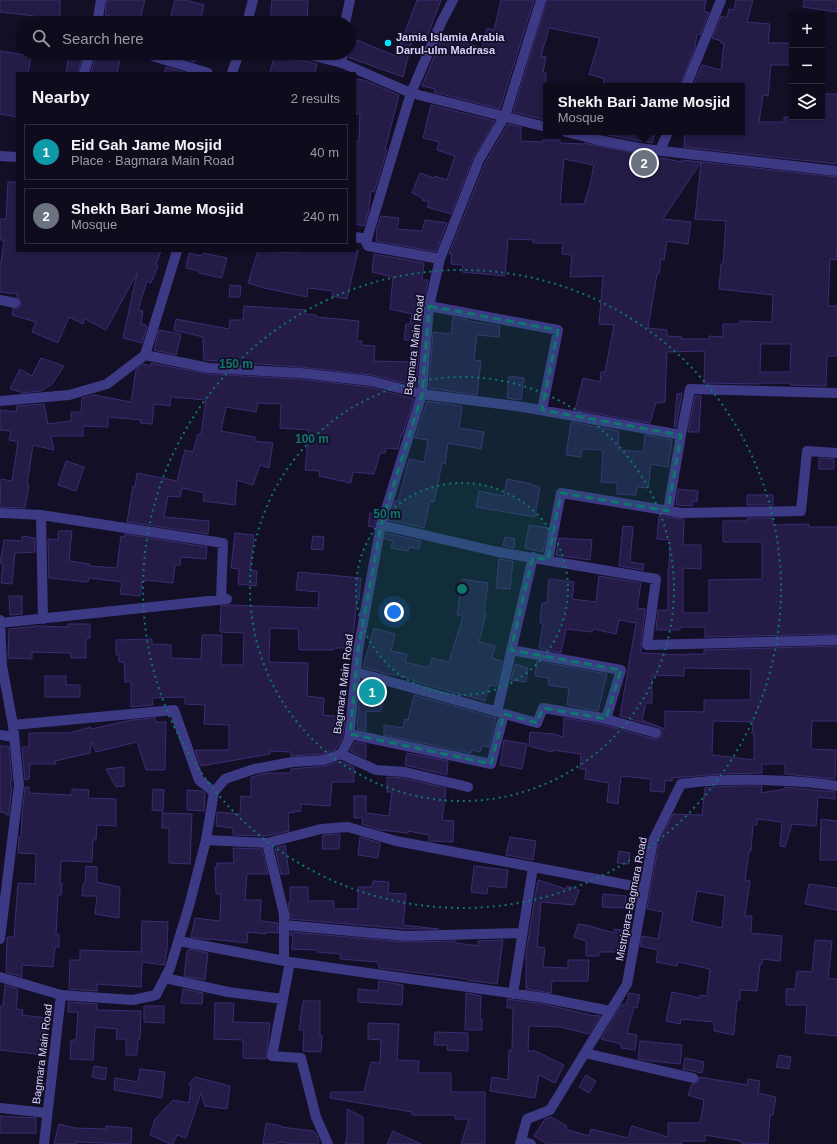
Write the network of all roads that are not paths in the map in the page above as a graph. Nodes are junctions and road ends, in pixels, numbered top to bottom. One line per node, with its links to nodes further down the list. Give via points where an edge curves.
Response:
1 (101, 0): 7 (street)
2 (253, 0): 8 (street)
3 (350, 0): 9 (street)
4 (453, 0): 18 (street)
5 (541, 0): 19 (street, Bagmara Main Road)
6 (721, 0): 17 (street)
7 (98, 16)
8 (249, 16)
9 (347, 16)
10 (88, 60): 14 (street)
11 (166, 60): 15 (street)
12 (237, 60): 16 (street)
13 (346, 60): 18 (street)
14 (84, 72)
15 (205, 72)
16 (232, 72)
17 (687, 83)
18 (410, 93): 19 (street); 28 (street)
19 (505, 116): 20 (street); 30 (street, Bagmara Main Road, via 479,160)
20 (543, 126)
21 (578, 135): 23 (street)
22 (667, 135): 23 (street)
23 (660, 150): 26 (street)
24 (0, 156): 25 (street)
25 (16, 157)
26 (837, 171)
27 (356, 237): 28 (street)
28 (367, 239): 30 (street, via 368,246)
29 (177, 252): 34 (street)
30 (440, 259): 33 (street, Bagmara Main Road)
31 (0, 300): 32 (street)
32 (15, 303)
33 (429, 306): 36 (street, Bagmara Main Road); 38 (street, via 558,330)
34 (145, 355): 36 (street, via 210,368 300,373 371,381); 37 (street, via 107,384 69,395)
35 (837, 393): 39 (street, via 690,389)
36 (422, 394): 38 (street); 44 (street, Bagmara Main Road)
37 (0, 402)
38 (542, 410): 39 (street)
39 (681, 435): 41 (street)
40 (837, 452): 41 (street, via 807,451 801,511)
41 (668, 511): 46 (street, via 561,493)
42 (0, 513): 43 (street)
43 (41, 515): 47 (street); 47 (street, via 223,543 225,599)
44 (381, 525): 45 (street, via 498,552); 52 (street, Bagmara Main Road)
45 (533, 557): 46 (street); 51 (street)
46 (548, 560): 50 (street, via 656,578 647,645)
47 (43, 619): 49 (street)
48 (0, 620): 49 (street)
49 (0, 623): 55 (street, via 2,666)
50 (837, 640)
51 (511, 650): 53 (street); 54 (street, via 621,670)
52 (356, 672): 53 (street); 57 (street, Bagmara Main Road)
53 (501, 713): 54 (street, via 537,723 543,708); 57 (street, via 491,764)
54 (606, 719): 56 (street)
55 (13, 725): 59 (street); 63 (street, via 174,710 199,780)
56 (656, 733)
57 (350, 734): 60 (street, Bagmara Main Road, via 350,739)
58 (0, 735): 59 (street)
59 (14, 737): 70 (street, via 19,786)
60 (341, 754): 62 (street, via 376,770 405,772); 63 (street, via 324,760 292,762 254,769 225,779)
61 (837, 786): 67 (street, Mistripara-Bagmara Road, via 770,780 709,780 681,784 653,842)
62 (468, 787)
63 (214, 792): 64 (street, Bagmara Main Road)
64 (206, 840): 65 (street); 71 (street, Bagmara Main Road)
65 (267, 843): 66 (street, via 321,829 348,827 396,842); 68 (street, via 284,914)
66 (533, 867): 67 (street); 69 (street)
67 (644, 888): 78 (street, Mistripara-Bagmara Road, via 627,984)
68 (284, 925): 69 (street, via 406,936); 72 (street)
69 (522, 933): 75 (street)
70 (0, 938)
71 (178, 941): 72 (street); 74 (street, Bagmara Main Road)
72 (287, 962): 75 (street); 77 (street)
73 (0, 977): 76 (street)
74 (165, 978): 76 (street, Bagmara Main Road, via 156,995 133,1000); 77 (street, via 228,992)
75 (513, 994): 78 (street)
76 (61, 995): 82 (street, Bagmara Main Road)
77 (283, 1000): 85 (street, via 272,1056 301,1058 316,1117)
78 (610, 1012): 79 (street, Mistripara-Bagmara Road)
79 (585, 1053): 80 (street); 83 (street, Mistripara-Bagmara Road, via 550,1110 527,1119)
80 (693, 1078)
81 (0, 1108): 82 (street)
82 (47, 1113): 84 (street, Bagmara Main Road)
83 (520, 1143): 86 (street)
84 (44, 1144)
85 (328, 1144)
86 (532, 1144)

